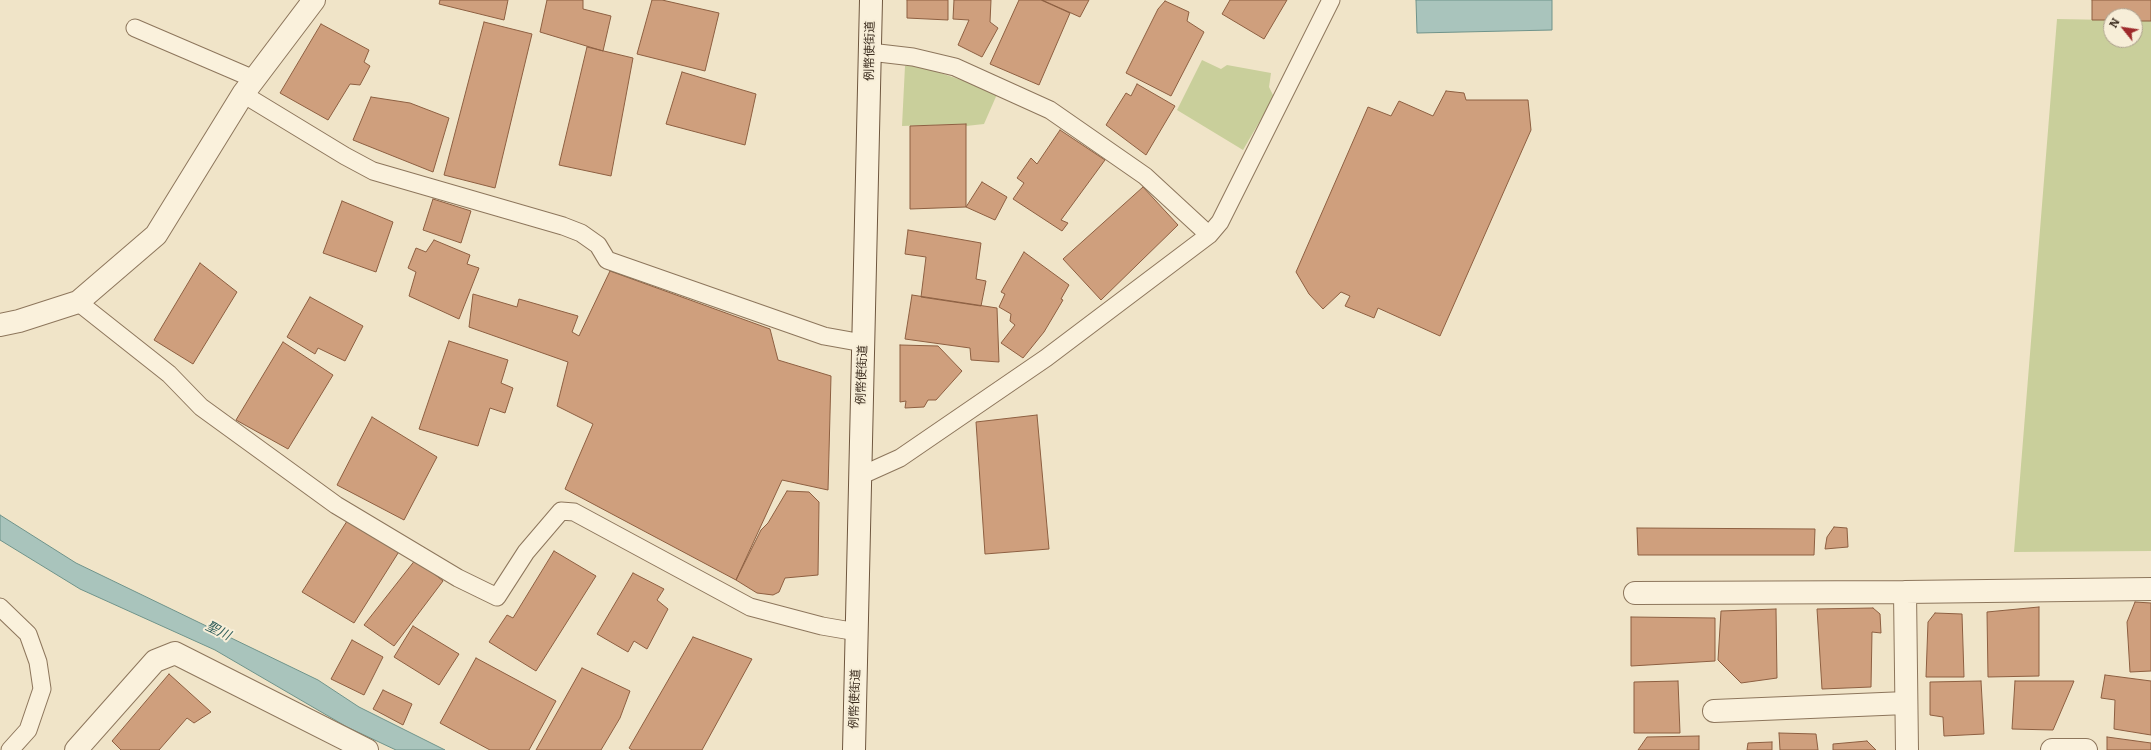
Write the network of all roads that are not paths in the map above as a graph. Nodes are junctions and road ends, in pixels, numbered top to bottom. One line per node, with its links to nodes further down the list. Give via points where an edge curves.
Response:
1 (314, 0): 6 (street)
2 (871, 0): 5 (street, 例幣使街道)
3 (1331, 0): 7 (lane, via 1220,222)
4 (135, 28): 6 (lane)
5 (870, 52): 7 (lane, via 913,57 955,67 1050,110 1145,176); 10 (street, 例幣使街道)
6 (249, 86): 8 (street, via 156,235); 10 (lane, via 344,156 373,171 563,226 581,233 598,245 607,260 824,336)
7 (1209, 235): 11 (lane, via 1046,358 900,458)
8 (78, 302): 9 (street); 16 (lane, via 169,374 201,407 336,505 458,578 497,597 526,552 561,511 574,512 750,607 822,626)
9 (0, 325)
10 (863, 343): 11 (street, 例幣使街道)
11 (860, 476): 16 (street, 例幣使街道)
12 (2151, 589): 13 (street)
13 (1905, 592): 14 (street); 17 (street)
14 (1635, 593)
15 (0, 607): 19 (lane, via 28,634 38,662 42,689 28,730)
16 (857, 632): 22 (street, 例幣使街道)
17 (1906, 703): 18 (street); 23 (street)
18 (1714, 711)
19 (10, 750)
20 (76, 750): 21 (street, via 154,661 175,653)
21 (367, 750)
22 (854, 750)
23 (1907, 750)
24 (2052, 750): 25 (street)
25 (2086, 750)

